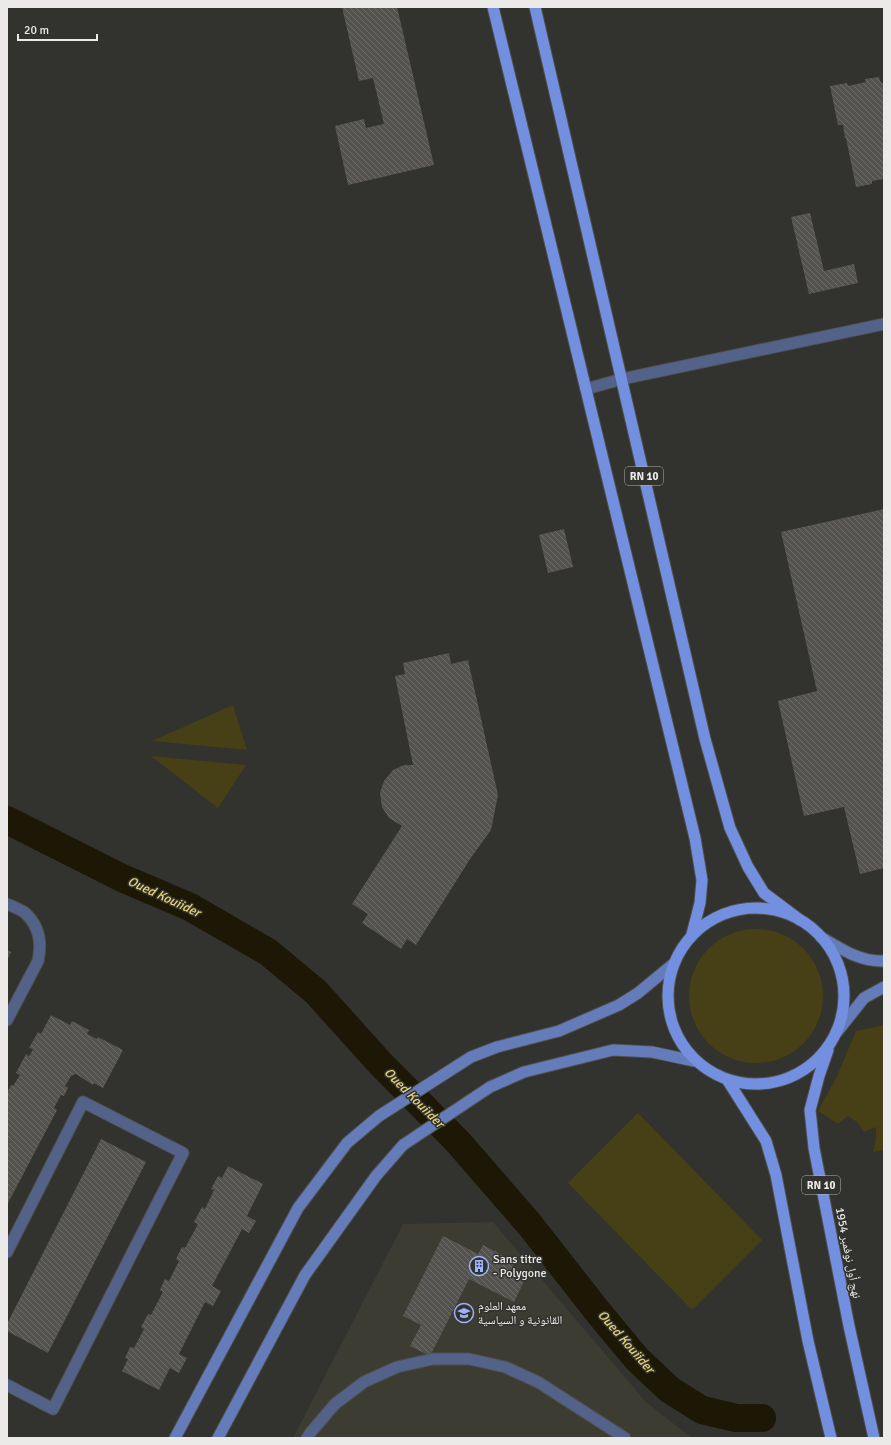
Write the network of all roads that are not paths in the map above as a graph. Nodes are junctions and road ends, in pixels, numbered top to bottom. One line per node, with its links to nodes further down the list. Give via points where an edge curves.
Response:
1 (493, 7): 5 (main road, RN 10)
2 (535, 7): 4 (main road, RN 10)
3 (884, 324): 4 (street)
4 (622, 379): 5 (street); 7 (main road, RN 10, via 705,740 730,828 748,867 764,893)
5 (586, 389): 8 (main road, RN 10, via 695,838 702,880 700,904)
6 (7, 904): 13 (street, via 29,917 38,934 40,952 38,961)
7 (800, 920): 8 (main road, via 779,911 756,907 732,910 711,920); 9 (main road)
8 (692, 934): 11 (main road)
9 (821, 937): 10 (main road, via 855,956); 14 (main road, via 838,966 843,982 842,1016)
10 (884, 961)
11 (672, 965): 16 (main road, via 667,993 670,1021); 20 (main road, via 619,1006 559,1031 497,1047 472,1057 379,1116 347,1143 298,1208)
12 (884, 987): 14 (main road, via 864,998)
13 (7, 1020)
14 (837, 1032): 15 (main road)
15 (830, 1046): 17 (main road, via 810,1067 785,1081 756,1086); 25 (main road, نهج أول نوفمبر 1954 / RN 10, via 810,1110 814,1148)
16 (694, 1061): 17 (main road, via 710,1073); 21 (main road, via 652,1052 613,1050 524,1072 490,1087 403,1145 376,1176 305,1275)
17 (728, 1081): 24 (main road, via 766,1141 776,1175 808,1341)
18 (7, 1252): 19 (street, via 83,1102 183,1153 53,1409)
19 (7, 1385)
20 (175, 1438)
21 (218, 1438)
22 (308, 1438): 23 (street, via 335,1404 364,1382 397,1367 433,1359 469,1359 505,1367 538,1382)
23 (625, 1438)
24 (831, 1438)
25 (874, 1438)

